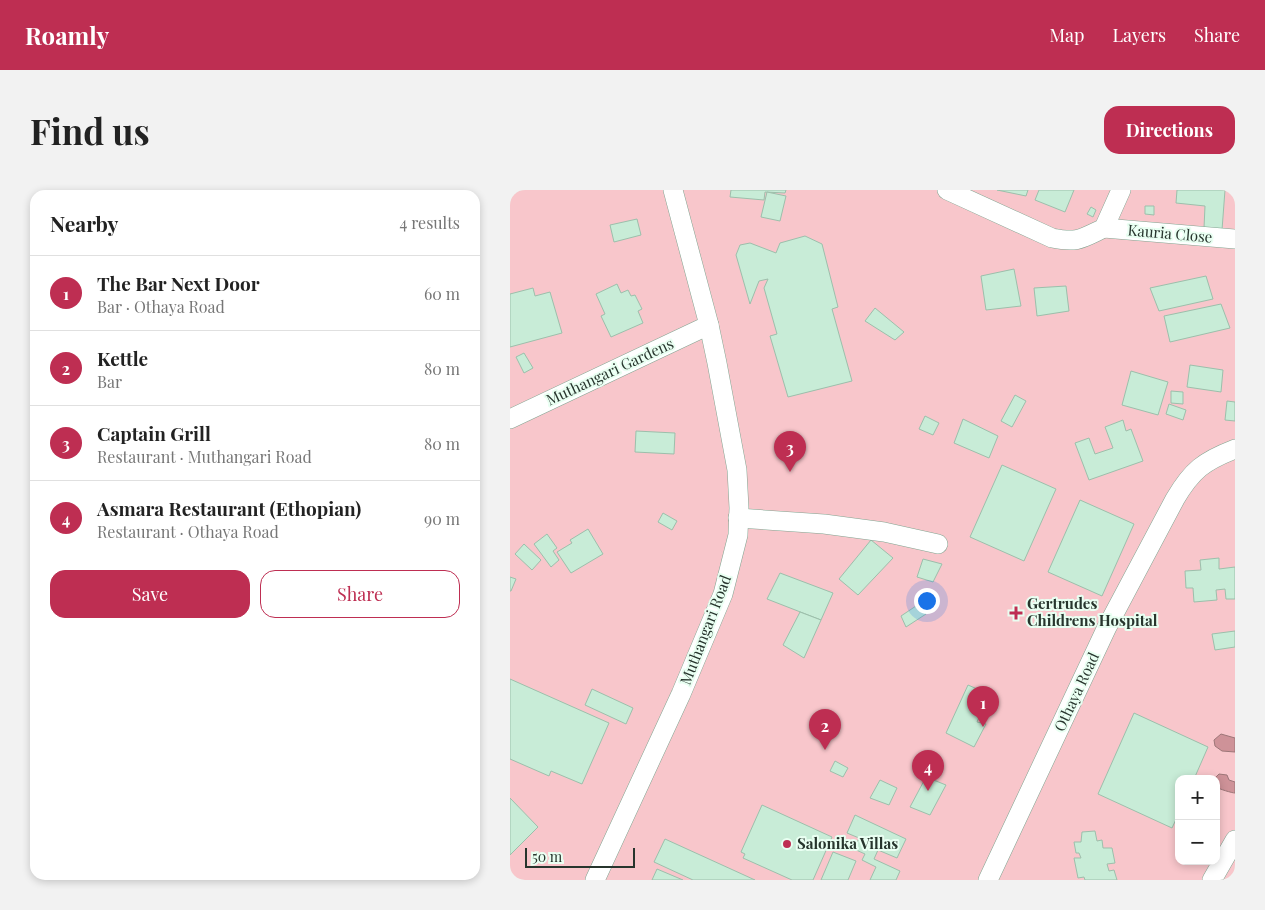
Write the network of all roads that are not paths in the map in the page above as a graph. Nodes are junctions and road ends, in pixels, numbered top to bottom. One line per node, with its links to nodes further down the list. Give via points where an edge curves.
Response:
1 (673, 190): 6 (street, Muthangari Road)
2 (947, 190): 4 (street, via 1052,238 1079,240)
3 (1120, 190): 4 (street, Kauria Close)
4 (1104, 228): 5 (street, Kauria Close)
5 (1235, 240)
6 (709, 325): 7 (street, Muthangari Gardens); 9 (street, Muthangari Road, via 737,470)
7 (510, 419)
8 (1235, 449): 13 (street, Othaya Road, via 1204,464 1185,483 1175,499 1108,627)
9 (738, 518): 10 (street, via 875,530); 12 (street, Muthangari Road, via 738,535 723,594)
10 (938, 544)
11 (1235, 840): 14 (street)
12 (595, 880)
13 (988, 880)
14 (1212, 880)

